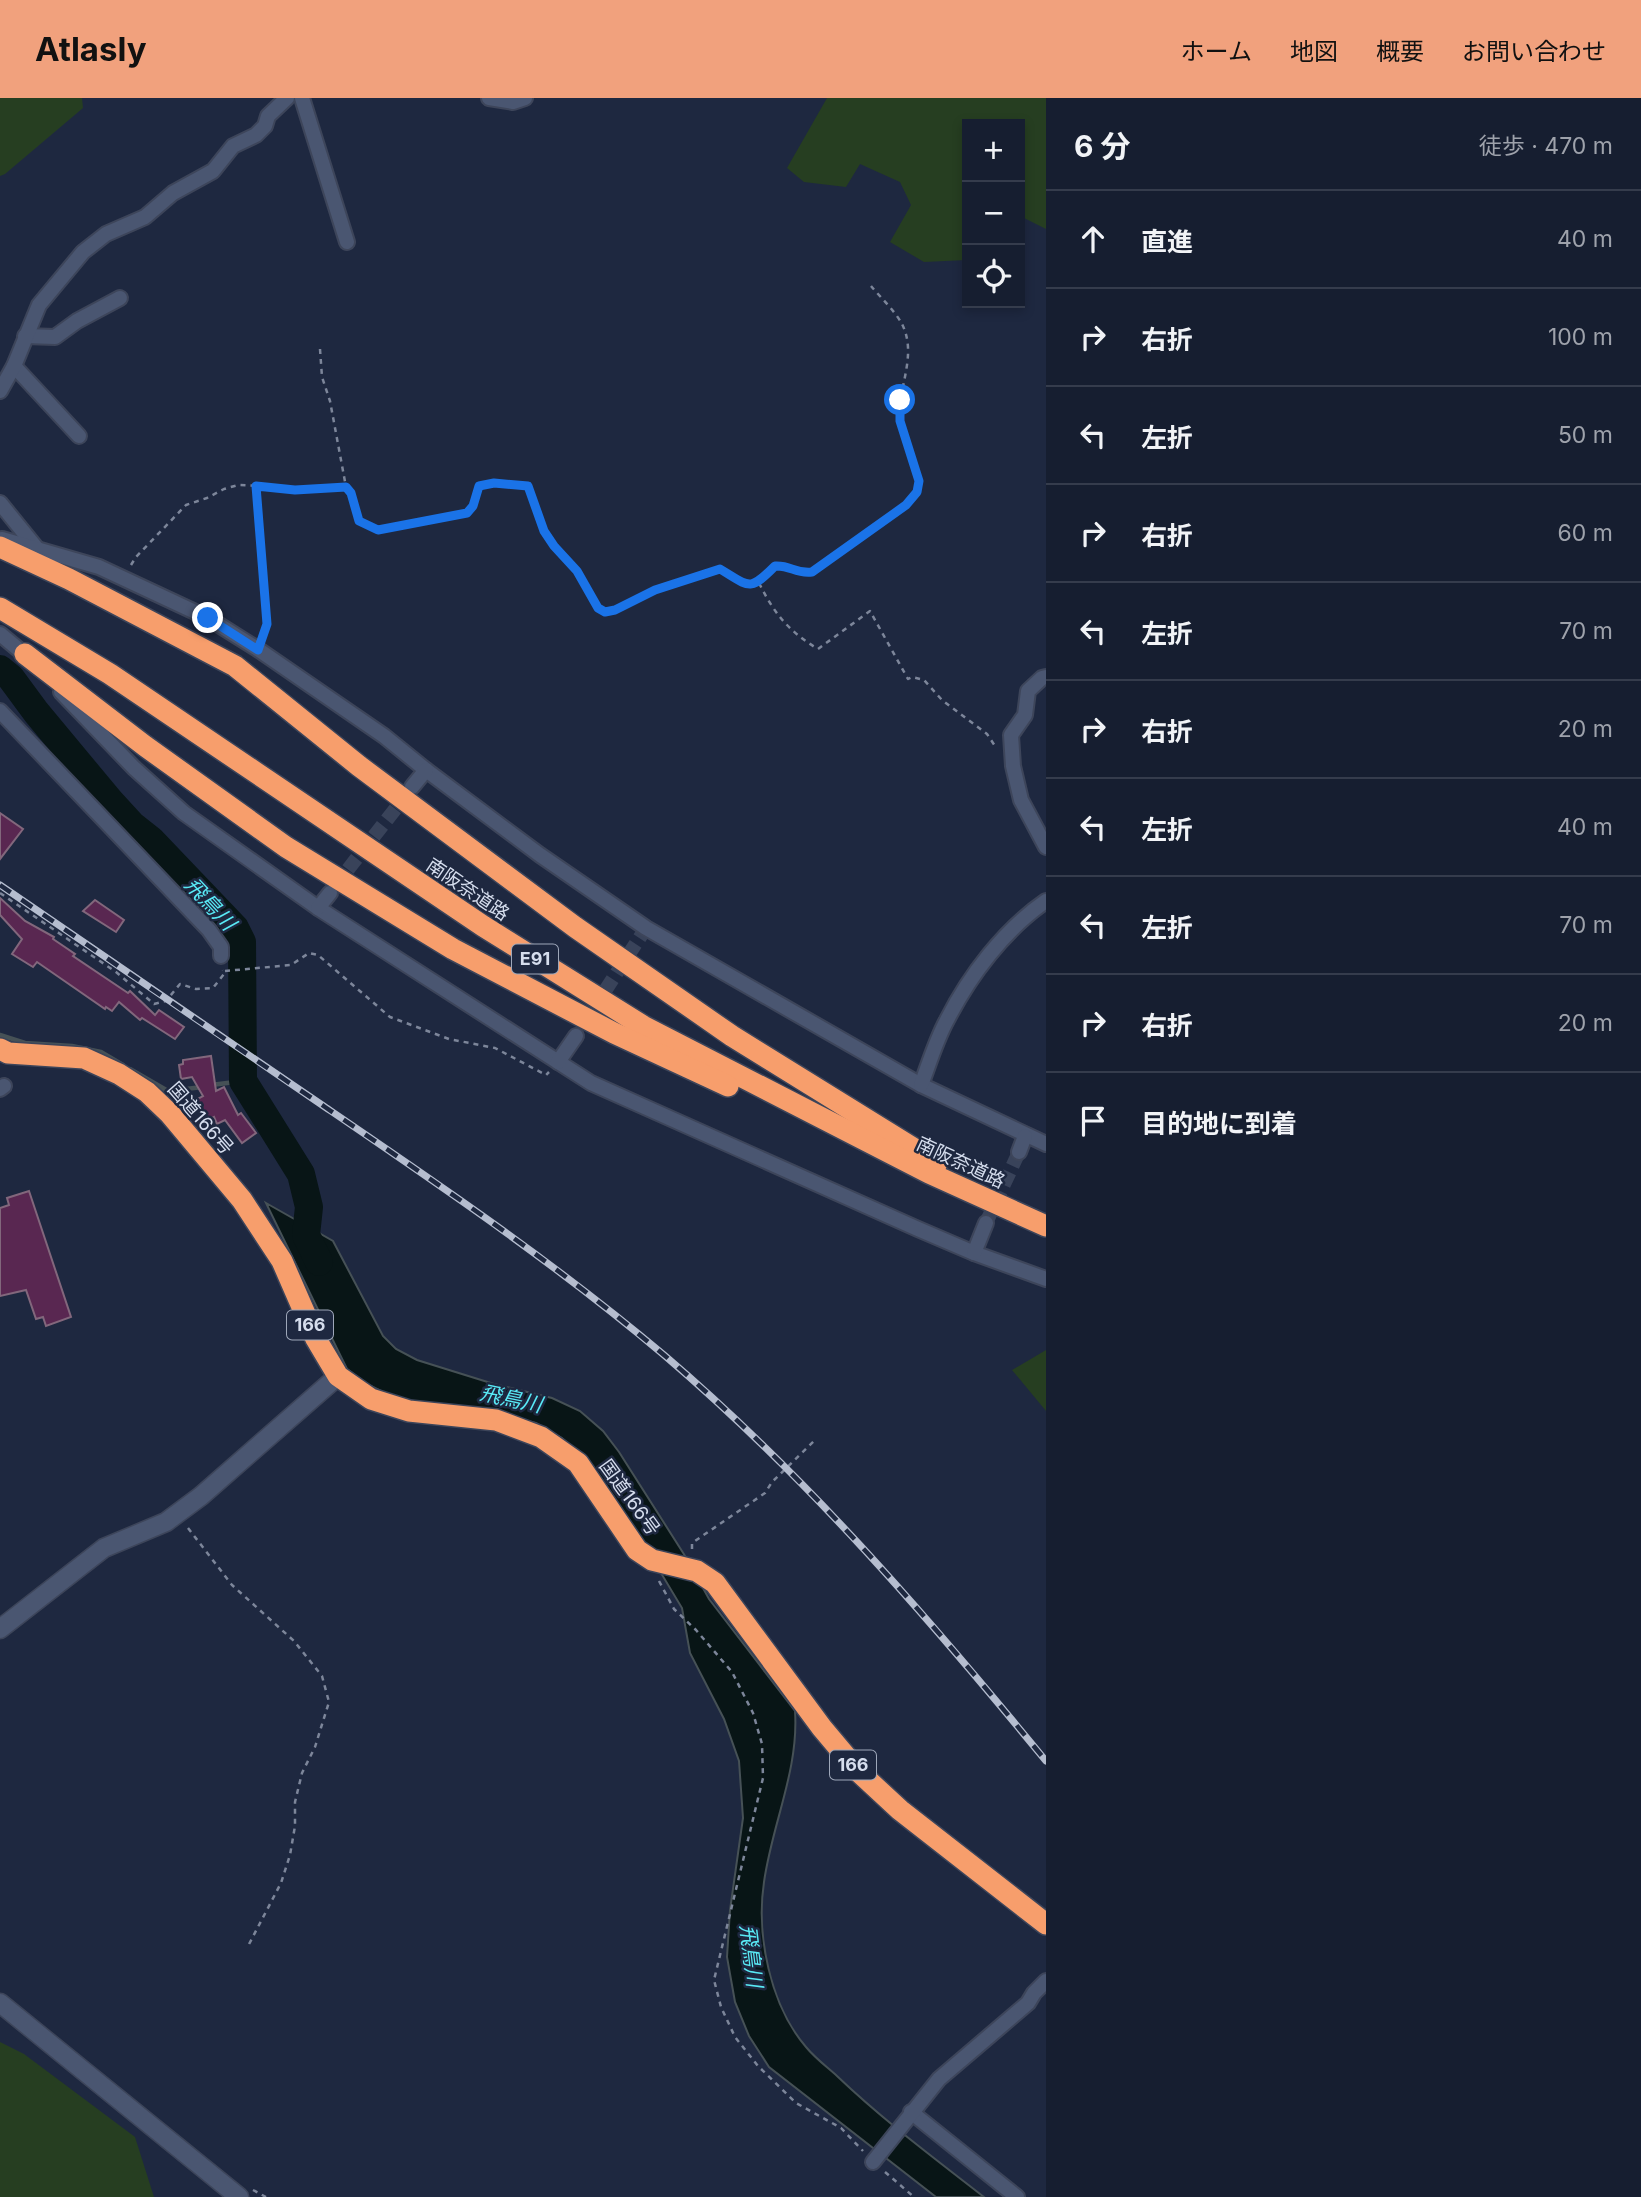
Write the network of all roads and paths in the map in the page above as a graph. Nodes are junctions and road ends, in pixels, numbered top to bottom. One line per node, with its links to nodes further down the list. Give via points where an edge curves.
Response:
1 (287, 98): 8 (street, via 256,135 233,146 213,171 83,252 39,305)
2 (302, 98): 5 (street)
3 (489, 98): 4 (street, via 513,102)
4 (525, 98)
5 (347, 242)
6 (871, 286): 20 (path, via 902,324 907,344 900,421 919,481 917,492 906,505 812,572 775,566)
7 (120, 298): 8 (street, via 55,337)
8 (25, 336): 10 (street)
9 (320, 349): 14 (path)
10 (14, 366): 11 (street); 12 (street)
11 (0, 391)
12 (79, 436)
13 (256, 486): 14 (path, via 295,490); 19 (path, via 238,485 186,505 136,557); 25 (path, via 267,624)
14 (346, 487): 20 (path, via 359,521 378,530 467,513 479,486 528,486 544,531 605,612 720,569 742,583)
15 (0, 503): 18 (street)
16 (0, 538): 18 (street)
17 (0, 547): 46 (highway, via 235,666 359,766 575,927)
18 (38, 550): 19 (street)
19 (123, 578): 25 (street, via 208,618)
20 (758, 583): 29 (path, via 773,611 798,637 818,649 870,611 908,678 924,680 987,734 997,750)
21 (0, 597): 24 (highway, 南阪奈道路 / E91)
22 (0, 608): 24 (highway, 南阪奈道路 / E91)
23 (0, 634): 26 (street)
24 (58, 636): 46 (highway, 南阪奈道路 / E91, via 270,769 486,922 646,1018)
25 (258, 650): 30 (street)
26 (25, 653): 36 (street, via 134,768 184,813); 46 (highway, via 286,847 453,949 614,1033 777,1109)
27 (1046, 677): 29 (street, via 1028,691 1025,715 1012,735)
28 (0, 711): 37 (street, via 209,930)
29 (1012, 746): 32 (street, via 1021,800)
30 (426, 770): 31 (street); 42 (street, via 646,928)
31 (412, 788)
32 (1046, 847)
33 (0, 893): 37 (path, via 154,1003 166,1001 180,984 213,988 223,974)
34 (330, 893): 36 (street)
35 (1046, 901): 42 (street, via 982,962 946,1021)
36 (318, 908): 41 (street)
37 (221, 956)
38 (227, 971): 41 (path, via 291,965 309,953 318,955 390,1017 449,1039 495,1048 546,1075)
39 (576, 1036): 41 (street)
40 (0, 1049): 52 (highway, 国道166号 / 166, via 85,1058 148,1092 242,1200 282,1261 316,1339)
41 (558, 1062): 50 (street, via 591,1083)
42 (921, 1085): 43 (street)
43 (1025, 1136): 44 (street); 45 (street)
44 (1046, 1144)
45 (1019, 1152)
46 (934, 1169): 47 (highway, 南阪奈道路 / E91); 49 (highway, 南阪奈道路 / E91)
47 (1046, 1214)
48 (986, 1223): 50 (street)
49 (1046, 1226)
50 (974, 1253): 51 (street)
51 (1046, 1279)
52 (338, 1376): 54 (street); 55 (highway, 国道166号 / 166, via 371,1399 408,1412 496,1420 541,1437 578,1464 637,1550)
53 (816, 1439): 56 (path, via 757,1500 692,1543)
54 (178, 1513): 57 (street, via 104,1548); 59 (path, via 232,1585 294,1641 322,1676 329,1702 302,1773 290,1855 281,1883)
55 (649, 1558): 56 (highway, 国道166号); 63 (path, via 674,1609 732,1672 753,1713 762,1744 763,1778 714,1980 721,2007 735,2037 758,2066 796,2103 841,2128)
56 (700, 1573): 58 (highway, 166, via 715,1583 859,1772 900,1810)
57 (0, 1629)
58 (1046, 1924)
59 (247, 1948)
60 (1046, 1981): 62 (street, via 1028,2003 939,2078)
61 (0, 2003): 64 (street)
62 (911, 2112): 63 (street); 66 (street)
63 (875, 2158): 65 (path)
64 (239, 2197)
65 (914, 2197)
66 (1017, 2197)

